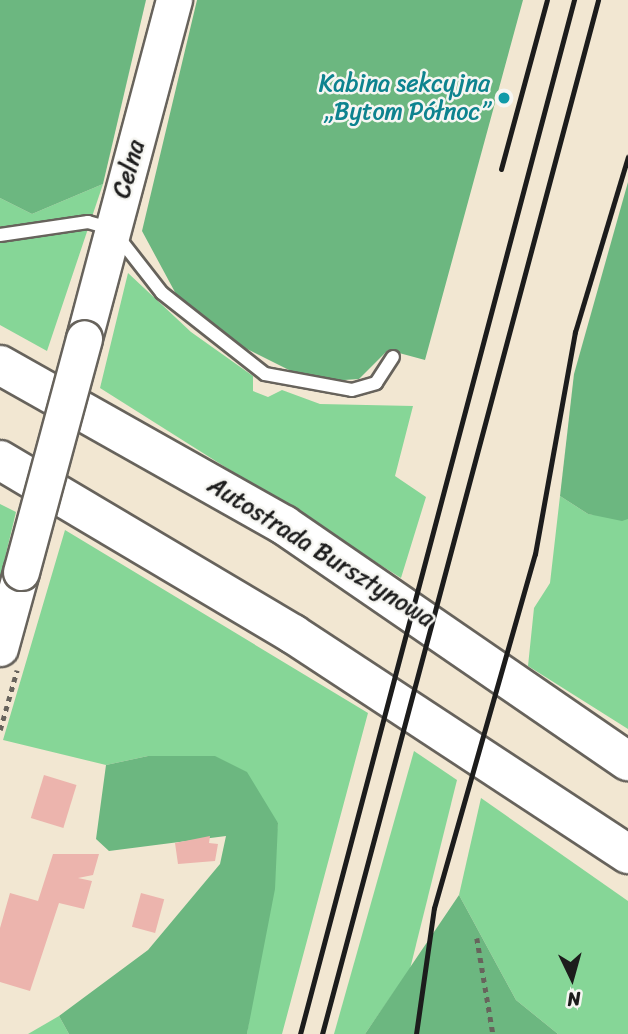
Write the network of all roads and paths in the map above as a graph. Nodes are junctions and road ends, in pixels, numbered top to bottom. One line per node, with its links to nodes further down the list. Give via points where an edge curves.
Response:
1 (174, 0): 2 (street, Celna)
2 (112, 229): 3 (lane, via 88,222); 4 (lane, via 162,293 265,374 352,390 376,383); 7 (street, Celna, bridge)
3 (0, 235)
4 (393, 358)
5 (0, 365): 8 (highway, Autostrada Bursztynowa, via 179,462 348,566)
6 (0, 460): 9 (highway, via 293,634)
7 (0, 648)
8 (628, 761)
9 (628, 854)
10 (478, 938): 11 (path)
11 (493, 1034)

